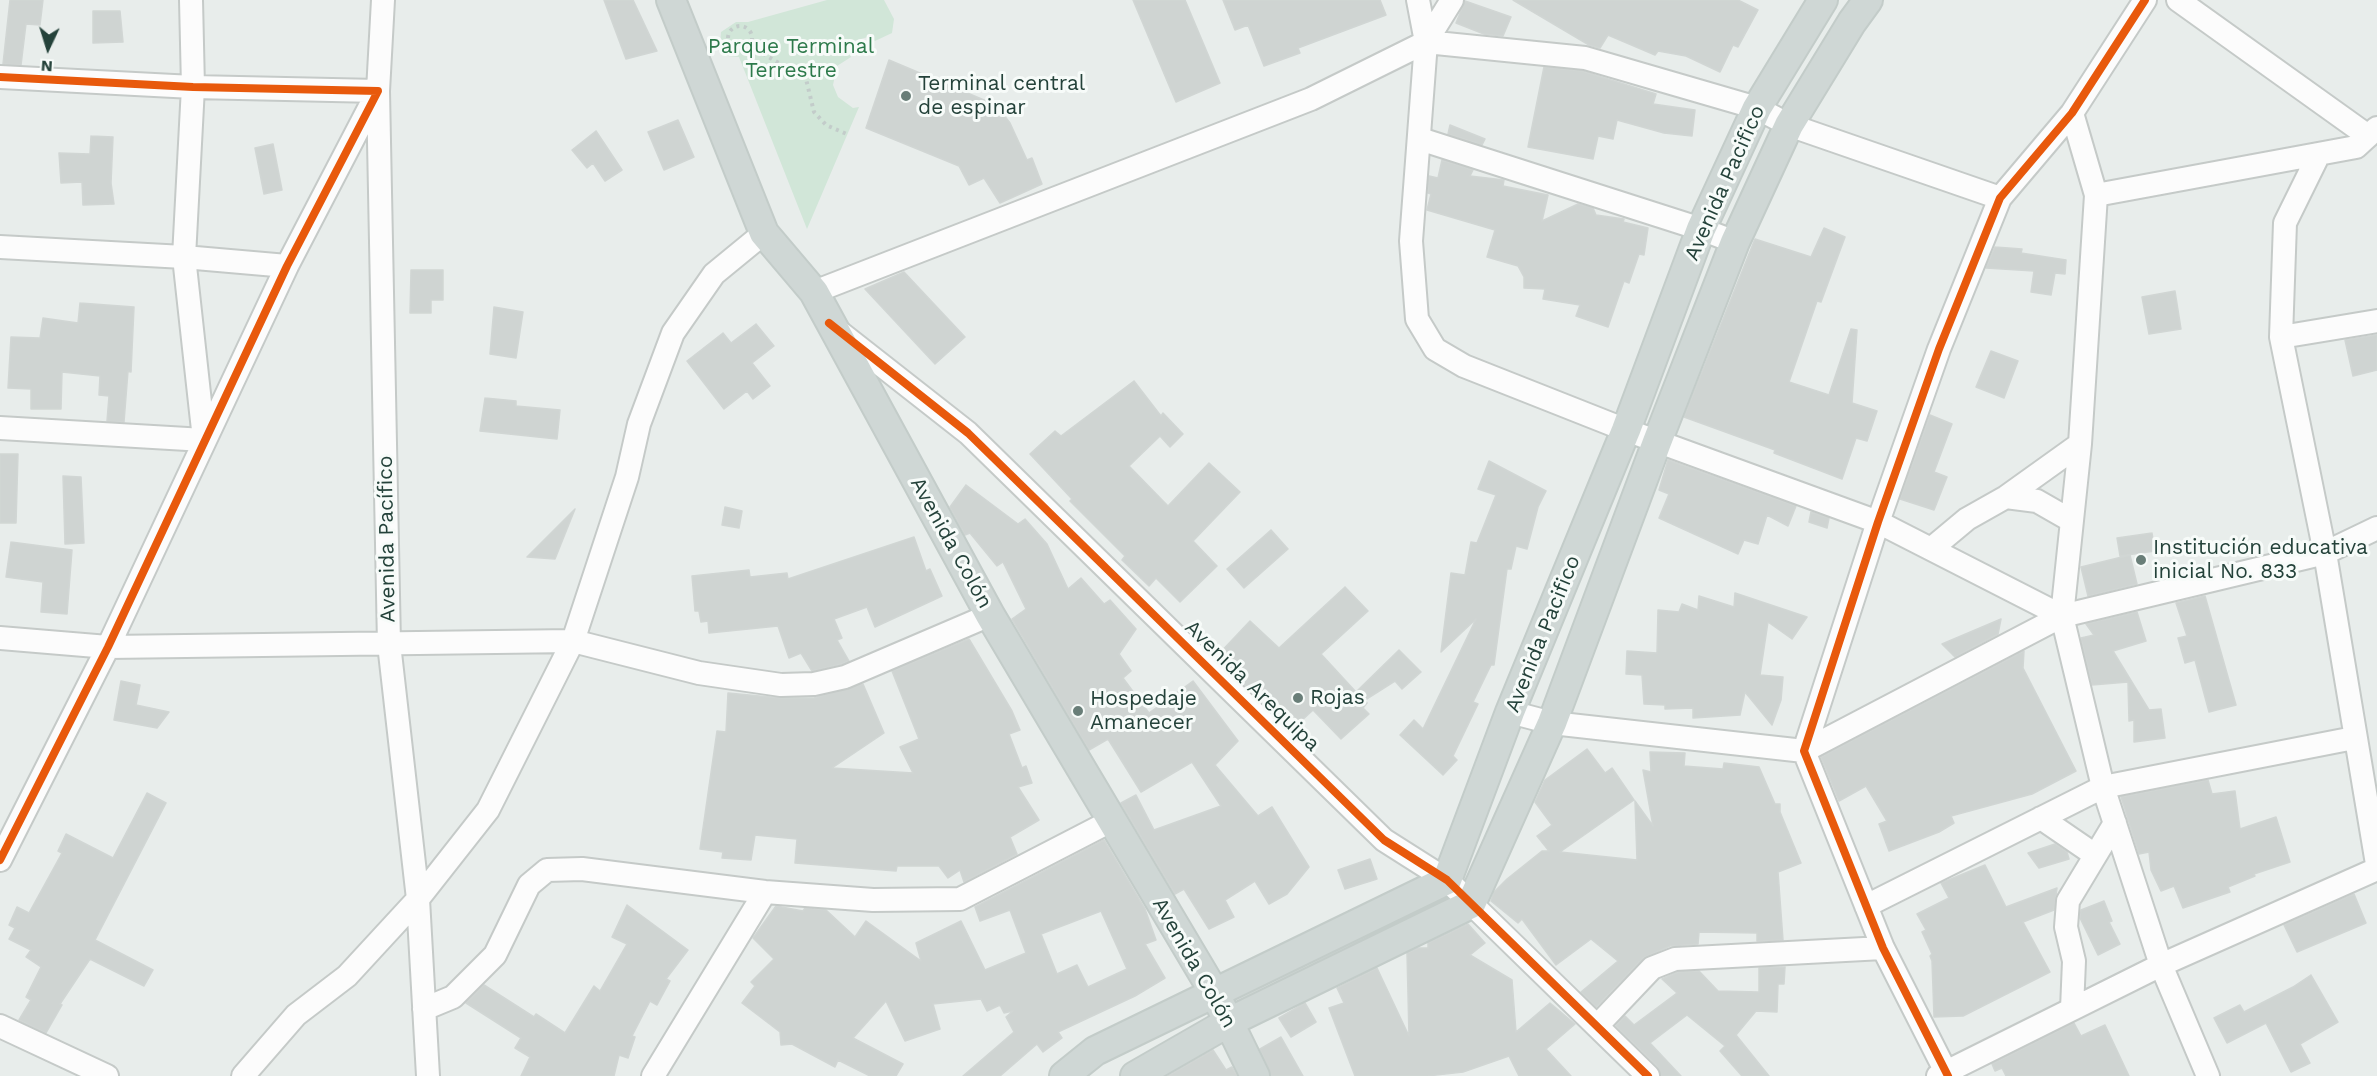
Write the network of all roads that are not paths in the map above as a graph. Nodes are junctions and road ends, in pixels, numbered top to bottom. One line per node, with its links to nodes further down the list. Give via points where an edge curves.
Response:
1 (191, 0): 12 (street)
2 (382, 0): 13 (street, Avenida Pacífico)
3 (671, 0): 23 (main road, Avenida Colón)
4 (1418, 0): 10 (street)
5 (1452, 0): 10 (street)
6 (1823, 0): 14 (main road, Avenida Pacifico)
7 (1868, 0): 16 (main road, Avenida Pacifico)
8 (2145, 0): 15 (street)
9 (2178, 0): 18 (street)
10 (1426, 42): 14 (street, via 1585,58); 17 (street); 28 (street, via 1311,99)
11 (0, 77): 12 (street)
12 (193, 87): 13 (street); 26 (street)
13 (378, 91): 27 (street); 47 (street, Avenida Pacífico)
14 (1757, 108): 16 (street); 22 (main road, Avenida Pacifico)
15 (2072, 113): 20 (street); 21 (street)
16 (1789, 125): 21 (street); 24 (main road, Avenida Pacifico)
17 (1420, 139): 22 (street); 33 (street, via 1411,241 1417,319 1435,349 1464,366)
18 (2369, 140): 19 (street)
19 (2319, 154): 20 (street); 31 (street, via 2285,224)
20 (2096, 195): 36 (street)
21 (2000, 198): 39 (street, via 1943,338)
22 (1701, 229): 24 (street); 33 (main road, Avenida Pacifico)
23 (764, 233): 28 (main road, Avenida Colón); 46 (street, via 714,274 673,333 639,424 627,477)
24 (1735, 243): 35 (main road, Avenida Pacifico)
25 (0, 247): 26 (street)
26 (184, 257): 27 (street); 34 (street)
27 (287, 266): 34 (street)
28 (814, 292): 30 (main road, Avenida Colón)
29 (2377, 321): 31 (street)
30 (829, 323): 43 (main road, Avenida Colón); 61 (street, Avenida Arequipa, via 968,432 1384,840)
31 (2281, 338): 42 (street)
32 (0, 428): 34 (street)
33 (1626, 430): 35 (street); 49 (main road, Avenida Pacifico)
34 (204, 440): 48 (street)
35 (1657, 442): 39 (street); 50 (main road, Avenida Pacifico)
36 (2080, 444): 37 (street); 38 (street)
37 (2006, 497): 38 (street, via 2037,501); 41 (street, via 1967,519)
38 (2072, 521): 44 (street)
39 (1878, 522): 41 (street); 52 (street)
40 (2377, 528): 42 (street)
41 (1931, 549): 44 (street)
42 (2325, 553): 44 (street); 51 (street)
43 (990, 615): 46 (street, via 844,677 814,684 781,685 699,673); 55 (main road, Avenida Colón)
44 (2062, 616): 52 (street); 53 (street)
45 (0, 638): 48 (street)
46 (573, 641): 47 (street); 63 (street, via 488,810)
47 (389, 644): 48 (street); 63 (street, Avenida Pacífico)
48 (108, 647): 58 (street)
49 (1510, 712): 50 (street); 61 (main road, Avenida Pacifico)
50 (1552, 723): 52 (street); 64 (main road, Avenida Pacifico)
51 (2354, 738): 53 (street); 59 (street)
52 (1803, 751): 65 (street)
53 (2103, 787): 54 (street); 56 (street)
54 (2041, 818): 57 (street); 65 (street)
55 (1111, 821): 62 (street, via 960,899 873,900); 68 (main road, Avenida Colón)
56 (2115, 823): 57 (street); 67 (street)
57 (2095, 855): 69 (street, via 2068,901 2066,914 2074,961)
58 (0, 860)
59 (2377, 864)
60 (2377, 870): 67 (street)
61 (1447, 880): 64 (street, Avenida Arequipa); 68 (main road)
62 (765, 892): 70 (street, via 582,869 547,870 530,885 495,955 453,996); 78 (street)
63 (418, 899): 70 (street, Avenida Pacífico); 76 (street, via 347,976 296,1015)
64 (1471, 903): 71 (main road); 73 (street, Avenida Arequipa)
65 (1866, 906): 66 (street)
66 (1883, 948): 73 (street, via 1675,959 1652,968); 74 (street)
67 (2161, 965): 69 (street); 83 (street)
68 (1214, 992): 71 (main road, Avenida Colón); 79 (main road, via 1095,1051)
69 (2072, 1009): 74 (street)
70 (424, 1010): 77 (street, Avenida Pacífico)
71 (1229, 1022): 80 (main road); 81 (main road, Avenida Colón)
72 (0, 1026): 75 (street)
73 (1597, 1026): 82 (street, Avenida Arequipa)
74 (1944, 1074)
75 (107, 1076)
76 (243, 1076)
77 (428, 1076)
78 (653, 1076)
79 (1064, 1076)
80 (1135, 1076)
81 (1255, 1076)
82 (1648, 1076)
83 (2208, 1076)

